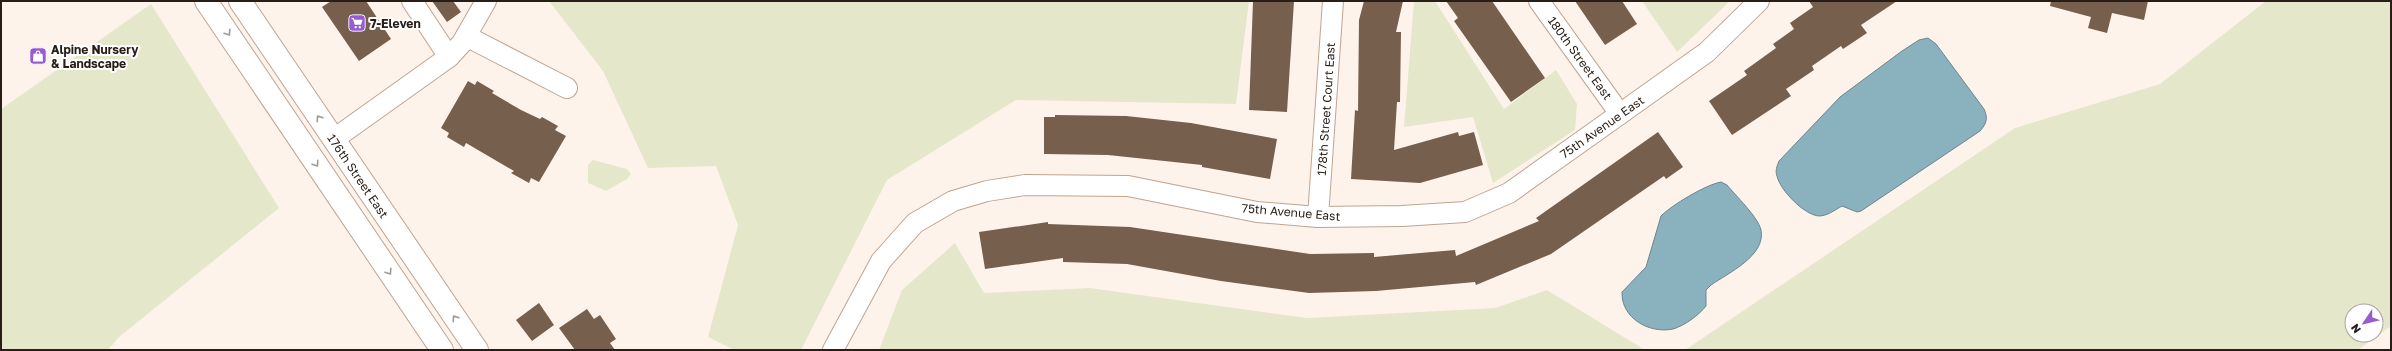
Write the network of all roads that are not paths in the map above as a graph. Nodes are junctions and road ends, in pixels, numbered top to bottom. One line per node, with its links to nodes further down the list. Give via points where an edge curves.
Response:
1 (206, 1): 14 (main road, one-way to 14)
2 (240, 1): 12 (main road, 176th Street East, one-way to 2)
3 (1333, 1): 13 (street, 178th Street Court East)
4 (1540, 1): 11 (street, 180th Street East)
5 (1759, 1): 11 (street, 75th Avenue East, via 1707,52)
6 (421, 4): 9 (street)
7 (480, 4): 8 (street)
8 (466, 36): 9 (street); 10 (street)
9 (449, 57): 12 (street)
10 (567, 88)
11 (1620, 114): 13 (street, 75th Avenue East, via 1510,193 1464,212)
12 (334, 139): 15 (main road, 176th Street East, one-way to 12)
13 (1318, 217): 16 (street, 75th Avenue East, via 1257,212 1128,186 1025,185 987,191 953,201 915,223 881,261)
14 (442, 350)
15 (477, 350)
16 (833, 350)

